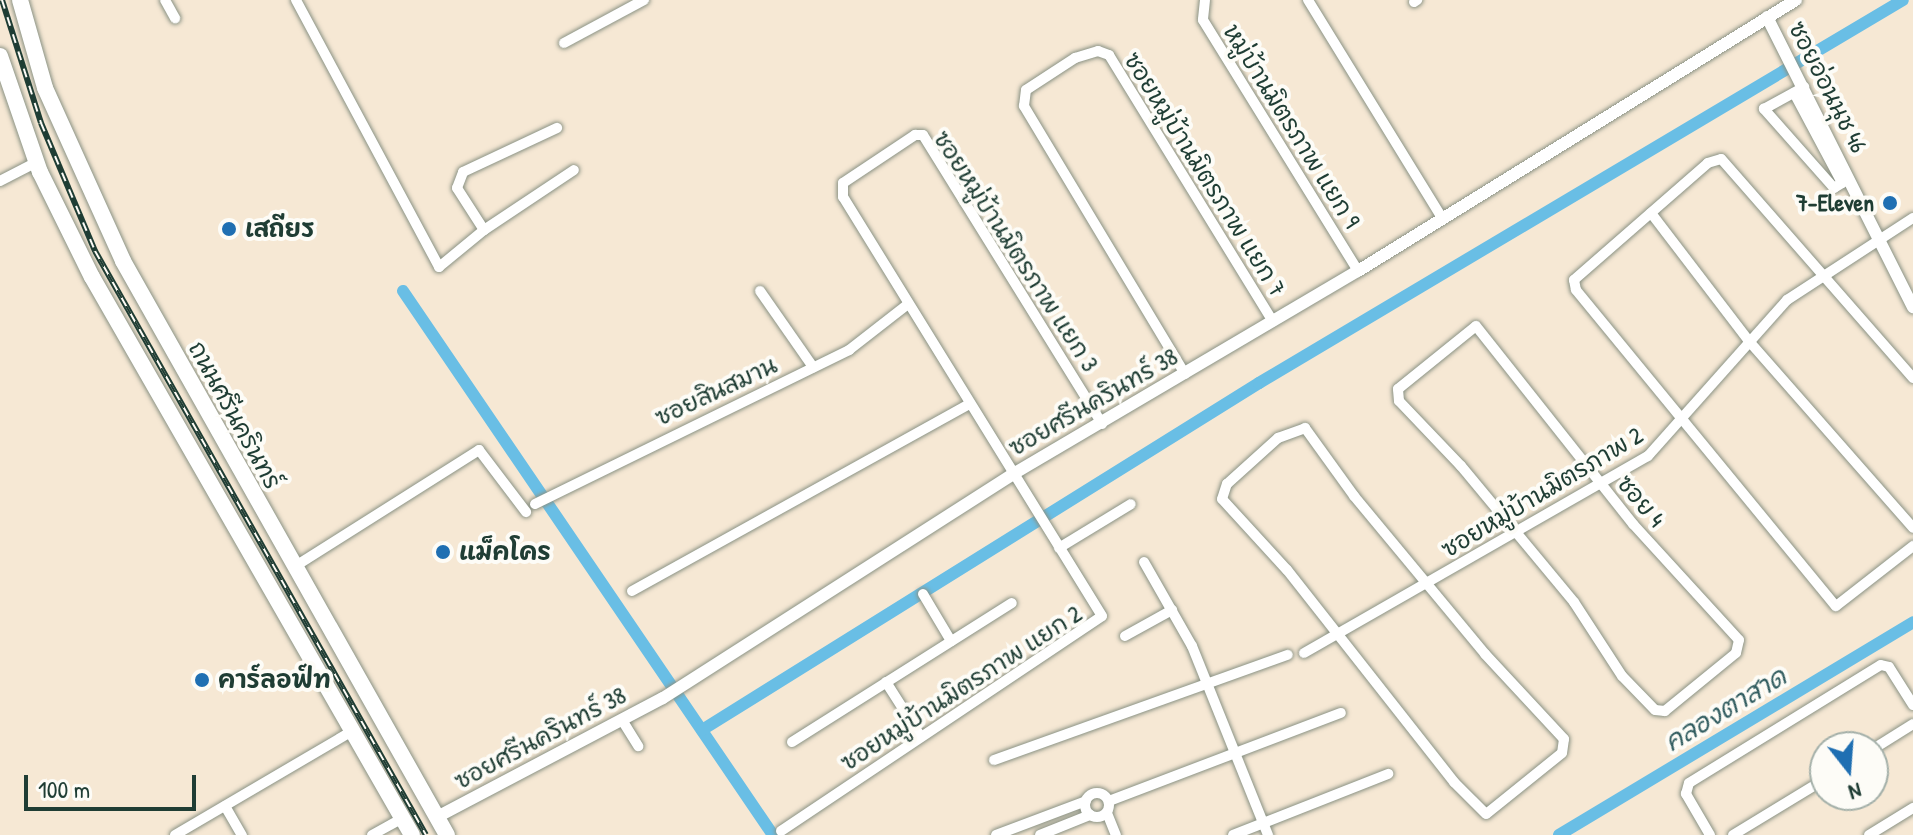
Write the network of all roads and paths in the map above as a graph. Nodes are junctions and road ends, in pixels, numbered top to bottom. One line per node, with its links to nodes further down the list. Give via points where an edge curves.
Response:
1 (20, 0): 45 (main road, ถนนศรีนครินทร์, via 45,88 123,261)
2 (165, 0): 9 (street)
3 (296, 0): 20 (street, via 439,267)
4 (644, 0): 10 (street)
5 (1205, 0): 22 (street, หมู่บ้านมิตรภาพ แยก 9, via 1203,20)
6 (1308, 0): 18 (street)
7 (1796, 0): 8 (street, ซอยศรีนครินทร์ 38)
8 (1767, 17): 12 (street, ซอยอ่อนนุช 46); 18 (street, ซอยศรีนครินทร์ 38)
9 (175, 18)
10 (564, 43)
11 (0, 56): 14 (main road)
12 (1799, 85): 12 (street, via 1764,109 1834,188 1842,183); 21 (street, ซอยอ่อนนุช 46)
13 (557, 128): 20 (street, via 458,179 457,188)
14 (37, 162): 16 (street); 62 (main road, via 92,277)
15 (574, 170): 20 (street)
16 (0, 181)
17 (1651, 213): 23 (street, via 1708,163 1721,159); 28 (street); 33 (street, via 1574,283)
18 (1442, 218): 22 (street, ซอยศรีนครินทร์ 38)
19 (1913, 218): 21 (street, ซอยหมู่บ้านมิตรภาพ 2)
20 (484, 230)
21 (1880, 238): 23 (street, ซอยหมู่บ้านมิตรภาพ 2); 26 (street, ซอยอ่อนนุช 46)
22 (1358, 271): 27 (street, ซอยศรีนครินทร์ 38)
23 (1827, 275): 28 (street, ซอยหมู่บ้านมิตรภาพ 2, via 1787,300); 31 (street)
24 (760, 291): 29 (street)
25 (908, 304): 29 (street, ซอยสินสมาน, via 860,342); 32 (street, ซอยหมู่บ้านมิตรภาพ แยก 2); 34 (street, ซอยหมู่บ้านมิตรภาพ แยก 3, via 841,192 843,183 915,135 927,138)
26 (1913, 307)
27 (1273, 322): 30 (street, ซอยศรีนครินทร์ 38); 30 (street, ซอยหมู่บ้านมิตรภาพ แยก 7, via 1109,55 1090,51 1026,90 1024,106)
28 (1748, 340): 33 (street, ซอยหมู่บ้านมิตรภาพ 2); 40 (street)
29 (813, 367): 37 (street, ซอยสินสมาน)
30 (1185, 374): 34 (street, ซอยศรีนครินทร์ 38)
31 (1913, 378)
32 (969, 404): 35 (street, ซอยหมู่บ้านมิตรภาพ แยก 2); 47 (street)
33 (1683, 415): 36 (street, ซอยหมู่บ้านมิตรภาพ 2, via 1657,448); 42 (street, via 1836,606)
34 (1102, 424): 35 (street, ซอยศรีนครินทร์ 38)
35 (1013, 474): 43 (street, ซอยหมู่บ้านมิตรภาพ แยก 2); 60 (street, ซอยศรีนครินทร์ 38)
36 (1602, 484): 41 (street, ซอยหมู่บ้านมิตรภาพ 2); 41 (street, ซอย 4, via 1535,404 1485,331 1471,328 1398,389 1397,398); 41 (street, ซอย 4, via 1734,633 1736,653 1665,711 1655,710 1622,676 1583,614)
37 (535, 504)
38 (1131, 504): 43 (street)
39 (526, 512): 45 (street, via 479,450)
40 (1913, 528)
41 (1517, 534): 46 (street, ซอยหมู่บ้านมิตรภาพ 2)
42 (1913, 546)
43 (1059, 548): 63 (street, ซอยหมู่บ้านมิตรภาพ แยก 2, via 1101,620)
44 (1144, 562): 50 (street)
45 (294, 567): 76 (main road, ถนนศรีนครินทร์)
46 (1427, 584): 51 (street, ซอยหมู่บ้านมิตรภาพ 2); 51 (street, via 1354,496 1311,433 1292,429 1227,484 1222,499); 51 (street, via 1564,739 1562,753 1491,812 1477,809)
47 (632, 591)
48 (923, 594): 53 (street)
49 (1012, 603): 53 (street)
50 (1172, 610): 52 (street); 57 (street)
51 (1339, 634): 54 (street, ซอยหมู่บ้านมิตรภาพ 2)
52 (1125, 636)
53 (951, 641): 56 (street)
54 (1304, 653)
55 (1288, 655): 57 (street)
56 (886, 682): 63 (street); 65 (street)
57 (1207, 684): 67 (street); 68 (street)
58 (1913, 705): 90 (street, via 1889,667 1881,665 1689,783 1686,794)
59 (1341, 713): 67 (street)
60 (622, 720): 66 (street); 76 (street, ซอยศรีนครินทร์ 38)
61 (1913, 724): 64 (street)
62 (352, 731): 72 (street); 77 (main road)
63 (921, 737): 79 (street, ซอยหมู่บ้านมิตรภาพ แยก 2)
64 (1889, 739)
65 (792, 742)
66 (638, 746)
67 (1237, 753): 73 (street); 78 (street)
68 (994, 760)
69 (1388, 774): 78 (street)
70 (1809, 789): 91 (street)
71 (1086, 801): 73 (street, via 1097,793); 75 (street); 85 (street)
72 (225, 806): 80 (street); 81 (street)
73 (1108, 807): 75 (street); 87 (street)
74 (1913, 808): 92 (street)
75 (1090, 815): 86 (street)
76 (437, 817): 84 (main road, ถนนศรีนครินทร์)
77 (403, 818): 82 (street); 83 (main road)
78 (1263, 823): 88 (street); 89 (street)
79 (781, 831)
80 (175, 835)
81 (242, 835)
82 (372, 835)
83 (412, 835)
84 (447, 835)
85 (996, 835)
86 (1040, 835)
87 (1116, 835)
88 (1233, 835)
89 (1268, 835)
90 (1710, 835)
91 (1733, 835)
92 (1869, 835)

